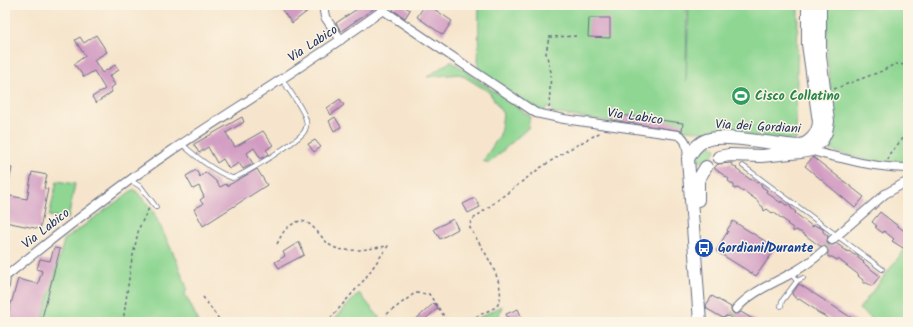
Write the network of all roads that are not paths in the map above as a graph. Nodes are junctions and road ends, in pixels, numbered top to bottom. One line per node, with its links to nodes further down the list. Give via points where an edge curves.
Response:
1 (324, 5): 5 (street, via 325,17)
2 (808, 5): 7 (street, Via dei Gordiani, via 808,44 819,118 818,128 813,137 805,144 797,146 717,137)
3 (820, 5): 9 (street, Via dei Gordiani, via 820,56 828,124 823,138)
4 (385, 8): 5 (street, Via Labico); 11 (street, Via Labico, via 536,113 680,136 686,144)
5 (341, 40): 6 (street, Via Labico)
6 (282, 79): 8 (street, Via Labico); 8 (lane, via 305,116 306,122 304,132 280,150 232,178 213,168)
7 (708, 139): 10 (street, via 719,145); 11 (street, via 696,147)
8 (182, 144): 15 (street, Via Labico)
9 (811, 150): 10 (street, Via dei Gordiani); 14 (street, via 889,168)
10 (719, 157): 13 (street)
11 (688, 160): 13 (street, via 696,167); 26 (street)
12 (743, 166): 18 (lane)
13 (706, 167): 26 (street, via 698,180)
14 (908, 168)
15 (130, 180): 17 (lane, via 141,187); 22 (street, Via Labico)
16 (908, 181): 18 (street, via 885,194)
17 (156, 207)
18 (834, 237): 20 (lane)
19 (822, 251): 21 (street)
20 (882, 269)
21 (790, 274): 24 (lane); 27 (street, via 754,293)
22 (5, 276): 25 (street)
23 (803, 278): 24 (lane)
24 (797, 281): 28 (lane)
25 (5, 286)
26 (698, 289): 29 (street)
27 (740, 306)
28 (781, 306)
29 (700, 322)

